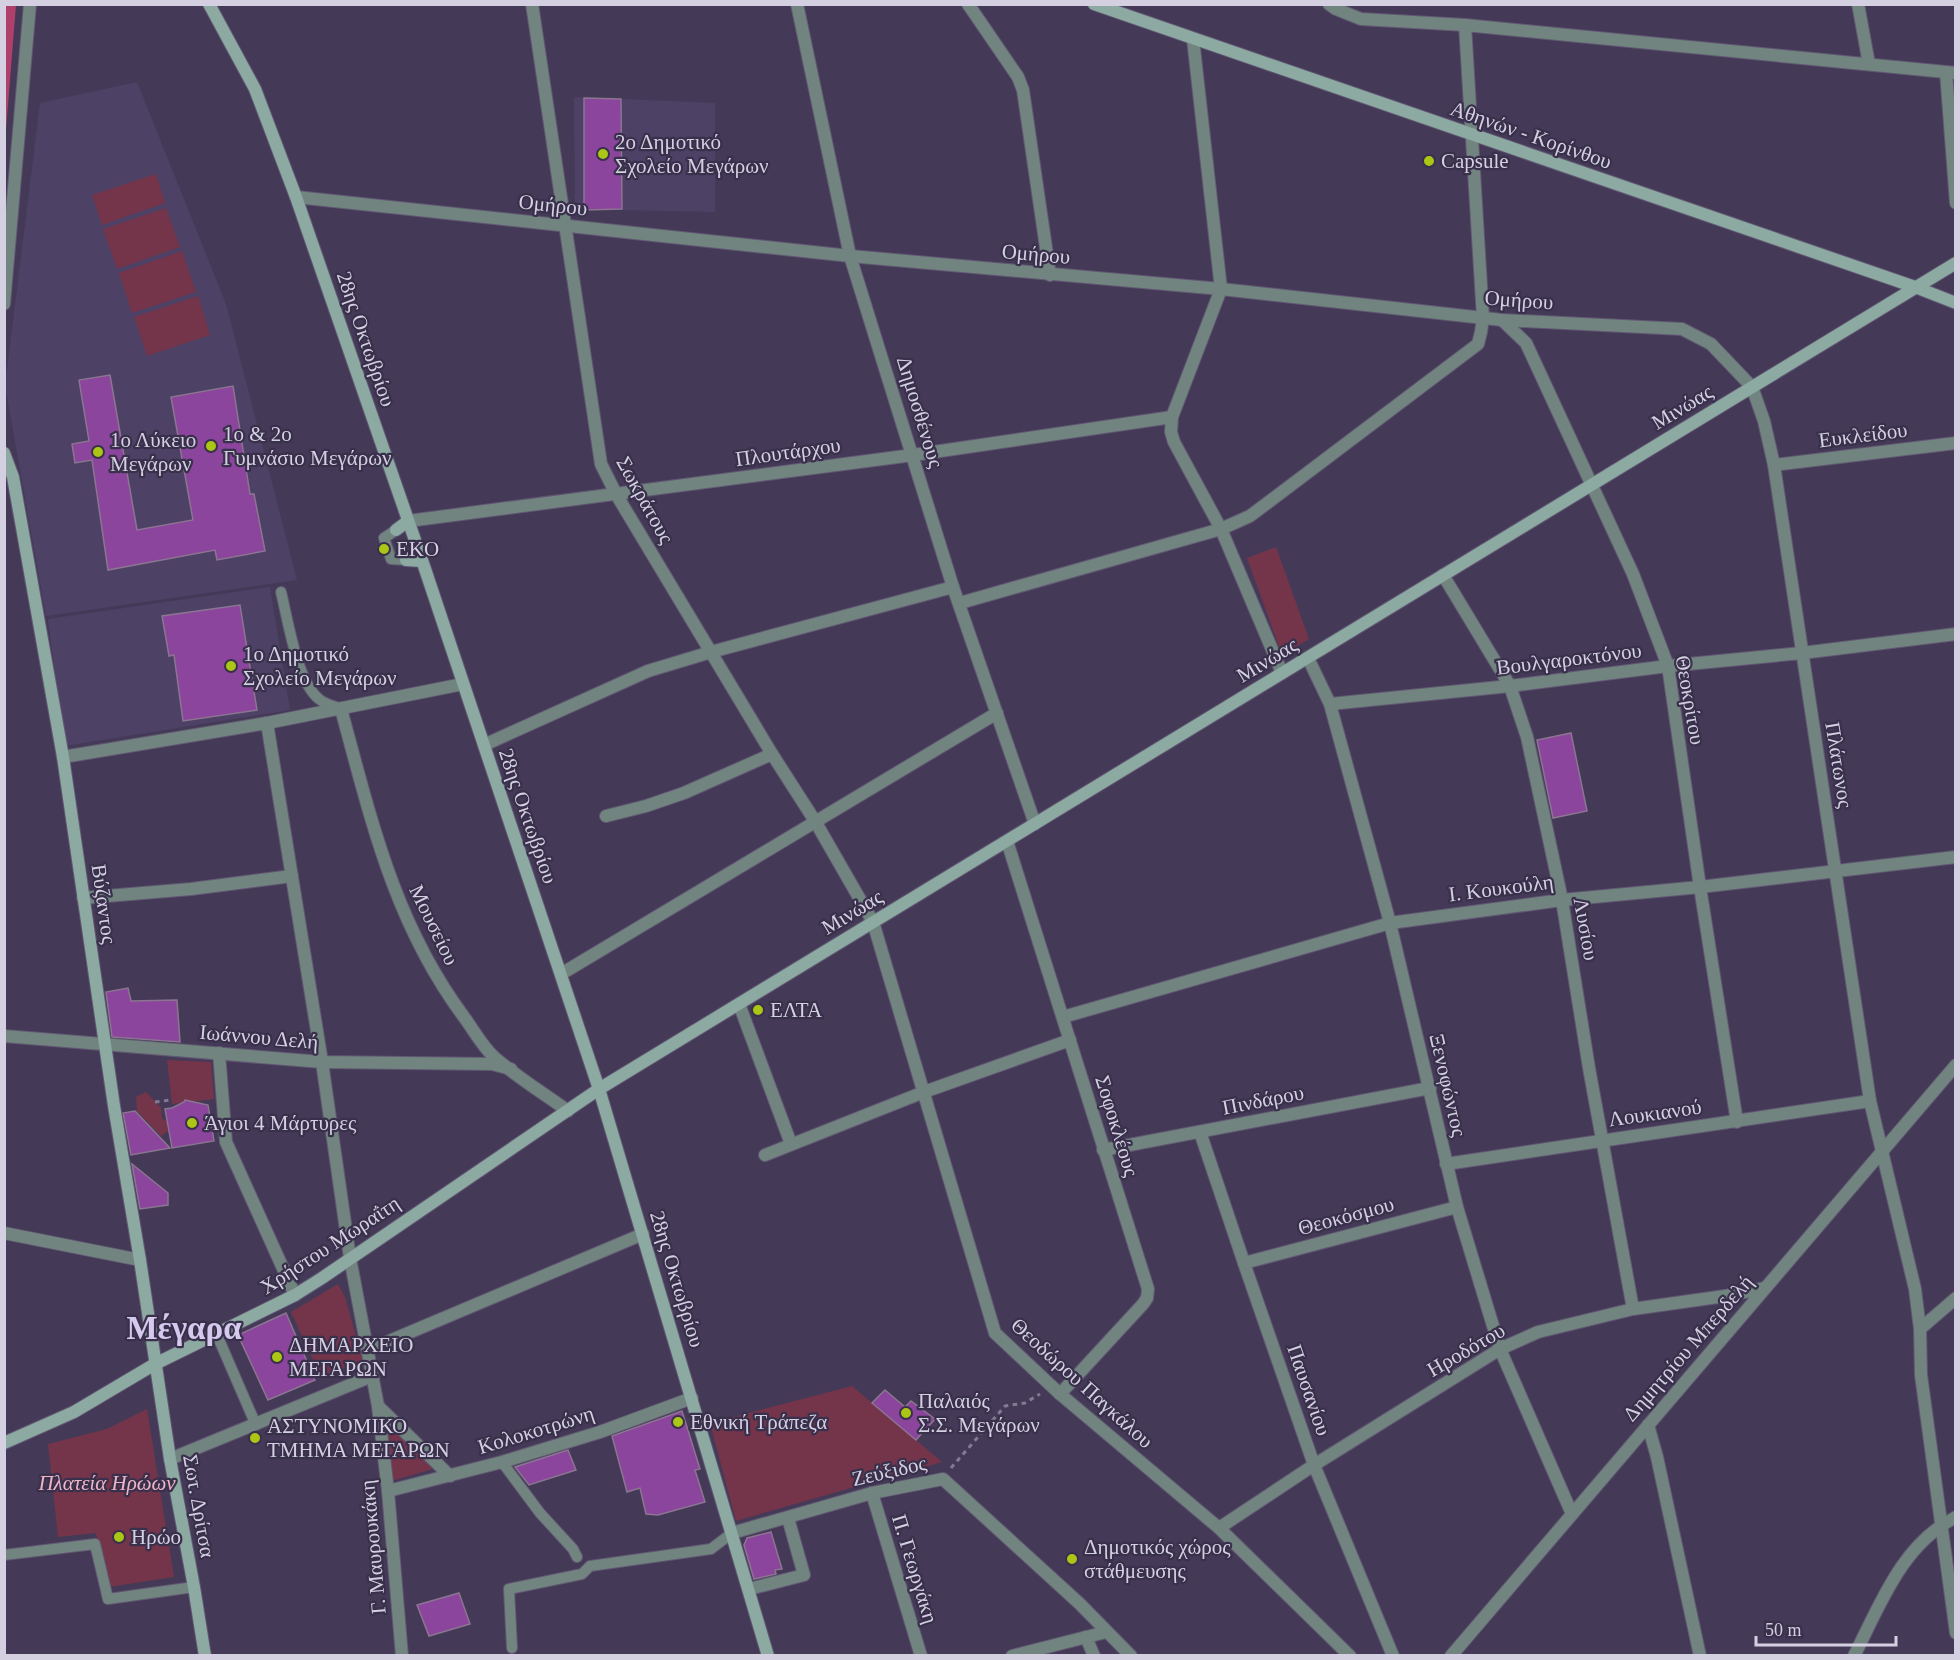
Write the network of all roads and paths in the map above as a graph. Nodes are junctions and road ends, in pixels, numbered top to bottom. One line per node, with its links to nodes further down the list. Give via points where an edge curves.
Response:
1 (30, 4): 22 (street)
2 (209, 4): 14 (main road, 28ης Οκτωβρίου, via 255,89)
3 (532, 4): 16 (street, Σωκράτους)
4 (797, 4): 17 (street, Δημοσθένους)
5 (968, 4): 19 (street, via 1023,90)
6 (1094, 4): 10 (main road, Αθηνών - Κορίνθου)
7 (1329, 4): 9 (street, via 1361,19)
8 (1858, 4): 11 (street)
9 (1465, 25): 11 (street); 13 (street)
10 (1193, 39): 13 (main road, Αθηνών - Κορίνθου); 21 (street)
11 (1869, 64): 12 (street)
12 (1951, 73): 15 (street)
13 (1471, 135): 20 (main road, Αθηνών - Κορίνθου); 24 (street)
14 (296, 197): 16 (street, Ομήρου); 34 (main road, 28ης Οκτωβρίου)
15 (1956, 203)
16 (566, 226): 17 (street, Ομήρου); 33 (street, Σωκράτους, via 598,454)
17 (850, 256): 19 (street, Ομήρου); 30 (street, Δημοσθένους)
18 (1956, 263): 20 (main road, Μινώας)
19 (1050, 275): 21 (street, Ομήρου)
20 (1915, 287): 23 (main road, Αθηνών - Κορίνθου); 26 (main road, Μινώας)
21 (1221, 289): 24 (street, Ομήρου); 27 (street)
22 (4, 303)
23 (1956, 303)
24 (1483, 318): 25 (street, Ομήρου); 35 (street, via 1478,344 1250,516)
25 (1502, 320): 26 (street, Ομήρου, via 1682,329 1711,344); 32 (street, Θεοκρίτου, via 1526,344)
26 (1752, 387): 31 (street, Πλάτωνος); 32 (main road, Μινώας)
27 (1172, 417): 30 (street, Πλουτάρχου); 35 (street, via 1174,442)
28 (1956, 443): 31 (street, Ευκλείδου)
29 (4, 453): 57 (main road, Βύζαντος, via 13,477)
30 (913, 455): 33 (street, Πλουτάρχου); 40 (street, Δημοσθένους)
31 (1774, 465): 45 (street, Πλάτωνος)
32 (1591, 485): 39 (main road, Μινώας); 47 (street, Θεοκρίτου, via 1633,574)
33 (616, 494): 34 (street, Πλουτάρχου); 44 (street, Σωκράτους)
34 (408, 521): 36 (main road); 38 (main road, 28ης Οκτωβρίου)
35 (1221, 529): 42 (street); 48 (street)
36 (396, 530): 37 (lane, via 384,538 387,549 391,559)
37 (406, 560): 38 (main road)
38 (422, 561): 49 (main road, 28ης Οκτωβρίου)
39 (1443, 575): 46 (main road, Μινώας); 50 (street, Λυσίου)
40 (953, 587): 42 (street, Δημοσθένους); 44 (street)
41 (281, 592): 52 (lane, via 303,675 311,691 320,700)
42 (960, 603): 53 (street, Δημοσθένους)
43 (1956, 634): 45 (street, Βουλγαροκτόνου)
44 (711, 652): 55 (street, via 629,679); 56 (street, Σωκράτους)
45 (1802, 653): 47 (street, Βουλγαροκτόνου); 63 (street, Πλάτωνος)
46 (1308, 658): 48 (main road, Μινώας); 51 (street, Ξενοφώντος)
47 (1668, 666): 50 (street, Βουλγαροκτόνου); 65 (street, Θεοκρίτου)
48 (1282, 673): 60 (main road, Μινώας)
49 (463, 684): 52 (street); 55 (main road, 28ης Οκτωβρίου)
50 (1510, 686): 51 (street, Βουλγαροκτόνου); 67 (street, Λυσίου, via 1527,737)
51 (1330, 704): 69 (street, Ξενοφώντος)
52 (341, 709): 54 (street); 79 (street, Μουσείου, via 370,816 404,915 456,1006 493,1056)
53 (997, 713): 59 (street); 60 (street, Δημοσθένους)
54 (267, 723): 57 (street); 64 (street, Γ. Μαυρουκάκη)
55 (484, 745): 70 (main road, 28ης Οκτωβρίου)
56 (772, 754): 58 (street, via 684,793); 59 (street, Σωκράτους)
57 (63, 757): 66 (main road, Βύζαντος)
58 (606, 816)
59 (815, 821): 68 (street, Σωκράτους); 70 (street)
60 (1035, 824): 61 (main road, Μινώας)
61 (1007, 841): 68 (main road, Μινώας); 72 (street, Σοφοκλέους)
62 (1956, 857): 63 (street, Ι. Κουκούλη)
63 (1835, 871): 65 (street, Ι. Κουκούλη); 84 (street, Πλάτωνος)
64 (292, 876): 66 (street); 77 (street, Γ. Μαυρουκάκη)
65 (1700, 887): 67 (street, Ι. Κουκούλη); 87 (street, Θεοκρίτου)
66 (83, 898): 75 (main road, Βύζαντος)
67 (1562, 900): 69 (street, Ι. Κουκούλη); 89 (street, Λυσίου)
68 (873, 922): 71 (main road, Μινώας); 82 (street, Θεοδώρου Παγκάλου)
69 (1390, 923): 72 (street, Ι. Κουκούλη); 80 (street, Ξενοφώντος)
70 (561, 974): 81 (main road, 28ης Οκτωβρίου)
71 (739, 1004): 81 (main road, Μινώας); 90 (street)
72 (1063, 1017): 74 (street, Σοφοκλέους)
73 (4, 1036): 75 (street, Ιωάννου Δελή)
74 (1070, 1040): 82 (street); 91 (street, Σοφοκλέους)
75 (105, 1043): 76 (street, Ιωάννου Δελή); 99 (main road, Βύζαντος)
76 (219, 1053): 77 (street, Ιωάννου Δελή); 102 (street, via 226,1142)
77 (322, 1062): 79 (street, Ιωάννου Δελή, via 492,1064); 98 (street, Γ. Μαυρουκάκη)
78 (1956, 1065): 92 (street, Δημητρίου Μπερδελή)
79 (511, 1069): 86 (street, Μουσείου)
80 (1430, 1088): 88 (street, Πινδάρου); 94 (street, Ξενοφώντος)
81 (599, 1089): 86 (main road, Χρήστου Μωραΐτη); 97 (main road, 28ης Οκτωβρίου)
82 (924, 1092): 90 (street); 111 (street, Θεοδώρου Παγκάλου, via 995,1333)
83 (171, 1100): 85 (path)
84 (1870, 1101): 87 (street, Λουκιανού); 92 (street, Πλάτωνος)
85 (155, 1102)
86 (568, 1111): 98 (main road, Χρήστου Μωραΐτη)
87 (1737, 1122): 89 (street, Λουκιανού)
88 (1200, 1132): 91 (street, Πινδάρου); 100 (street, Παυσανίου)
89 (1603, 1141): 94 (street, Λουκιανού); 104 (street, Λυσίου)
90 (791, 1143): 93 (street)
91 (1103, 1150): 111 (street, Σοφοκλέους, via 1148,1289 1147,1298)
92 (1882, 1151): 101 (street, Δημητρίου Μπερδελή); 105 (street, Πλάτωνος, via 1915,1289)
93 (765, 1155)
94 (1446, 1164): 95 (street, Ξενοφώντος)
95 (1457, 1207): 100 (street, Θεοκόσμου); 107 (street, Ξενοφώντος)
96 (4, 1233): 99 (street)
97 (643, 1234): 108 (street); 112 (main road, 28ης Οκτωβρίου)
98 (350, 1258): 102 (main road, Χρήστου Μωραΐτη); 108 (street, Γ. Μαυρουκάκη)
99 (140, 1260): 109 (main road, Βύζαντος)
100 (1244, 1263): 119 (street, Παυσανίου)
101 (1765, 1288): 104 (street, Ηροδότου); 115 (street, Δημητρίου Μπερδελή)
102 (295, 1295): 106 (main road, Χρήστου Μωραΐτη)
103 (1956, 1298): 105 (street)
104 (1633, 1309): 107 (street, Ηροδότου, via 1538,1332)
105 (1920, 1329): 127 (street, Πλάτωνος, via 1921,1375)
106 (217, 1335): 109 (main road, Χρήστου Μωραΐτη); 114 (lane)
107 (1500, 1349): 119 (street, Ηροδότου); 124 (street, Ξενοφώντος)
108 (368, 1350): 110 (street, Γ. Μαυρουκάκη)
109 (155, 1364): 116 (main road, Χρήστου Μωραΐτη, via 94,1402); 117 (main road, Σωτ. Δρίτσα)
110 (372, 1376): 113 (street, Γ. Μαυρουκάκη); 114 (street)
111 (1056, 1390): 121 (path, via 1025,1403 1005,1406); 128 (street, Θεοδώρου Παγκάλου)
112 (692, 1398): 118 (street, Κολοκοτρώνη); 129 (main road, 28ης Οκτωβρίου)
113 (378, 1406): 120 (street); 122 (street, Γ. Μαυρουκάκη)
114 (256, 1425): 117 (street)
115 (1648, 1425): 124 (street, Δημητρίου Μπερδελή); 148 (street)
116 (4, 1443)
117 (170, 1459): 132 (main road, Σωτ. Δρίτσα)
118 (502, 1462): 120 (street, Κολοκοτρώνη); 131 (lane)
119 (1314, 1465): 128 (street, Ηροδότου); 146 (street, Παυσανίου)
120 (450, 1476): 122 (street, Κολοκοτρώνη)
121 (943, 1479): 123 (street, Ζεύξιδος); 134 (street, Ζεύξιδος)
122 (388, 1491): 139 (street, Γ. Μαυρουκάκη)
123 (872, 1493): 126 (street, Ζεύξιδος); 141 (street, Π. Γεωργάκη)
124 (1572, 1514): 147 (street, Δημητρίου Μπερδελή)
125 (1956, 1517): 127 (street)
126 (788, 1518): 129 (street, Ζεύξιδος); 133 (street, via 804,1575)
127 (1941, 1524): 135 (street, Πλάτωνος); 149 (street, via 1900,1568)
128 (1219, 1528): 145 (street, Θεοδώρου Παγκάλου)
129 (732, 1533): 133 (main road, 28ης Οκτωβρίου); 137 (lane, via 711,1549 590,1566 582,1574 509,1589)
130 (4, 1555): 132 (lane, via 95,1544 108,1599)
131 (577, 1557)
132 (194, 1587): 138 (main road, Σωτ. Δρίτσα)
133 (749, 1589): 140 (main road, 28ης Οκτωβρίου)
134 (1106, 1632): 136 (street); 144 (street, Ζεύξιδος)
135 (1956, 1633)
136 (1086, 1637): 142 (street); 143 (street)
137 (513, 1648)
138 (205, 1656)
139 (402, 1656)
140 (768, 1656)
141 (921, 1656)
142 (1012, 1656)
143 (1094, 1656)
144 (1131, 1656)
145 (1350, 1656)
146 (1393, 1656)
147 (1451, 1656)
148 (1700, 1656)
149 (1854, 1656)

